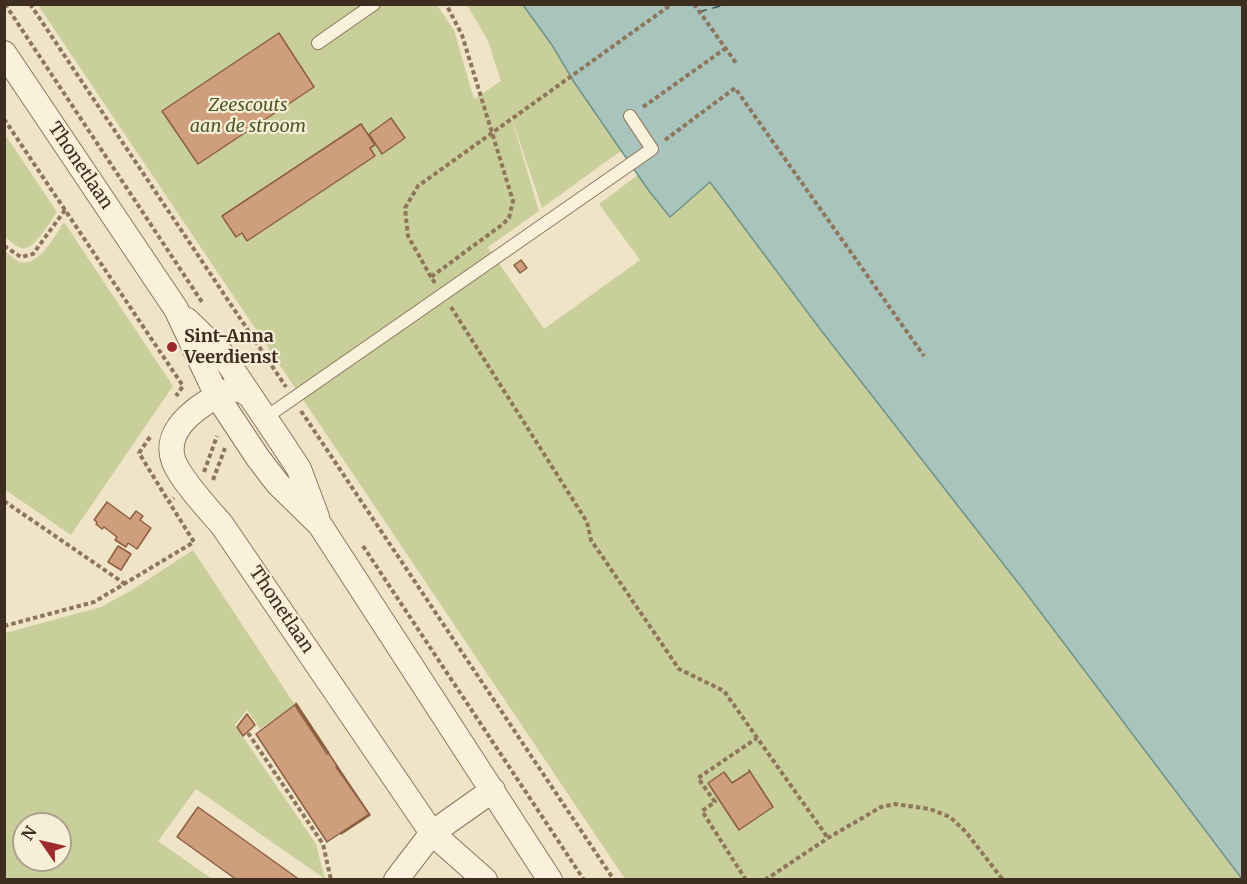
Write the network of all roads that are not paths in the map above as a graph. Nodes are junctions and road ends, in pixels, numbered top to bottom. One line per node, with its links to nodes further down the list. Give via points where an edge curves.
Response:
1 (374, 4): 2 (lane)
2 (318, 43)
3 (4, 53): 5 (street, Thonetlaan)
4 (630, 116): 8 (lane, via 652,149)
5 (176, 309): 6 (street, Thonetlaan); 7 (street, Thonetlaan, via 222,354)
6 (217, 396): 7 (street, Thonetlaan, via 232,389); 9 (street, Thonetlaan, via 278,484); 11 (street, Thonetlaan, via 195,410 178,428 172,444 174,461)
7 (250, 396): 8 (street, Thonetlaan)
8 (265, 418): 9 (street, Thonetlaan, via 299,469)
9 (320, 525): 10 (street, Thonetlaan)
10 (493, 790): 11 (street); 14 (street, Thonetlaan)
11 (432, 833): 12 (street); 13 (street, Thonetlaan)
12 (396, 879)
13 (485, 879)
14 (550, 879)

